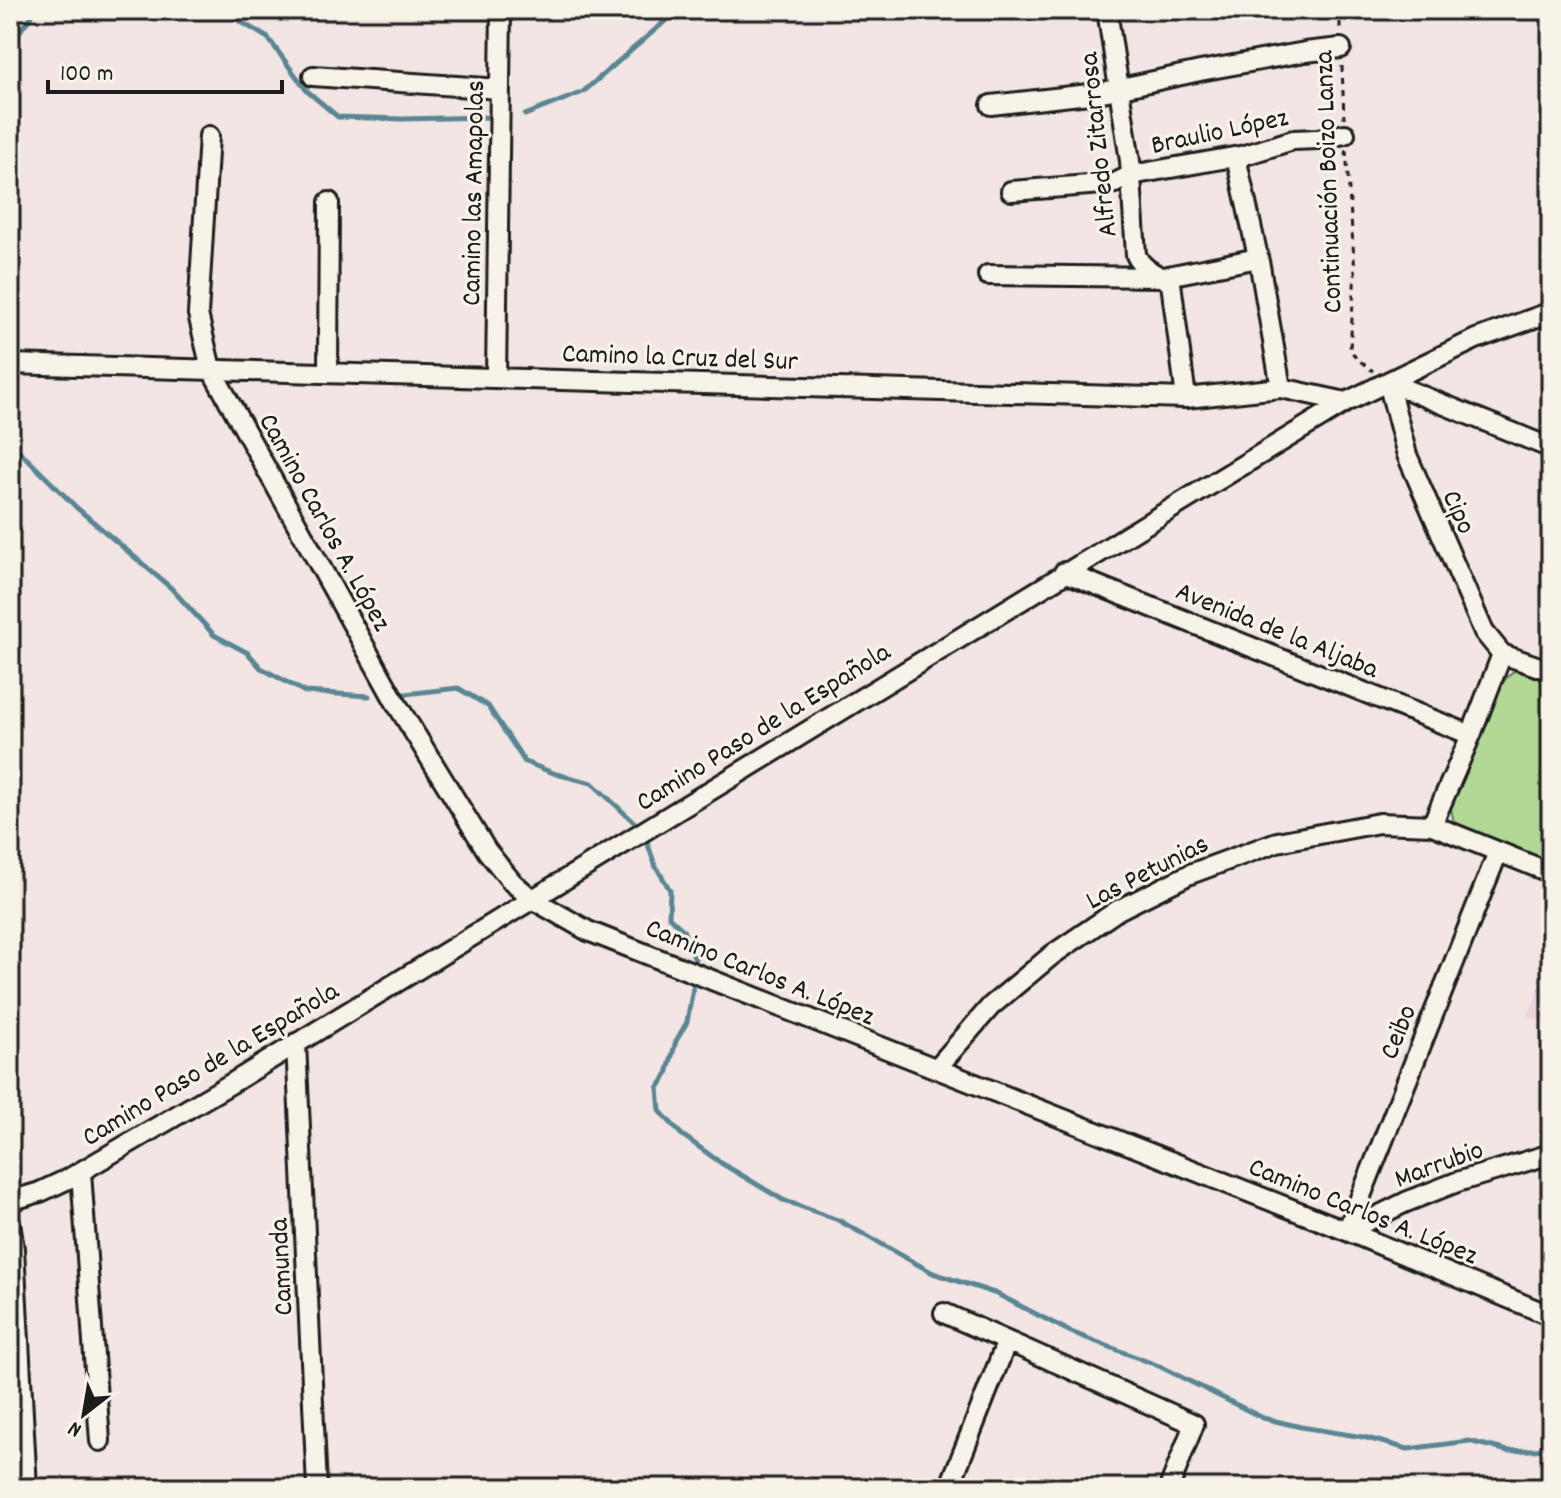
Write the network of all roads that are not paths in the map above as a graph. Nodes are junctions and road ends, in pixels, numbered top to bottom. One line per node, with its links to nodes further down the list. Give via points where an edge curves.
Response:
1 (501, 10): 6 (street, Camino las Amapolas)
2 (1107, 10): 5 (street, Alfredo Zitarrosa)
3 (1341, 48): 5 (street)
4 (313, 76): 6 (street)
5 (1120, 87): 7 (street); 11 (street, Alfredo Zitarrosa)
6 (500, 89): 21 (street, Camino las Amapolas)
7 (991, 105)
8 (1345, 134): 10 (street, Braulio López, via 1293,140)
9 (209, 136): 19 (street, Camino Carlos A. López, via 198,314)
10 (1236, 157): 11 (street, Braulio López); 14 (street)
11 (1131, 175): 12 (street, Braulio López, via 1115,183); 16 (street, Alfredo Zitarrosa, via 1136,255 1147,270)
12 (1011, 191)
13 (329, 202): 20 (street)
14 (1258, 258): 16 (street); 23 (street)
15 (988, 275): 16 (street)
16 (1163, 277): 24 (street, Alfredo Zitarrosa, via 1171,283)
17 (1551, 312): 22 (street, Camino Paso de la Española, via 1476,339)
18 (10, 364): 19 (street, Camino la Cruz del Sur)
19 (211, 369): 20 (street, Camino la Cruz del Sur); 34 (street, Camino Carlos A. López, via 396,703 487,851)
20 (328, 373): 21 (street, Camino la Cruz del Sur)
21 (496, 378): 24 (street, Camino la Cruz del Sur)
22 (1388, 382): 25 (street, Camino Paso de la Española); 26 (street); 28 (street, Cipo, via 1417,482 1484,632)
23 (1281, 388): 24 (street, Camino la Cruz del Sur); 25 (street, Camino la Cruz del Sur)
24 (1186, 398)
25 (1346, 402): 27 (street, Camino Paso de la Española)
26 (1551, 448)
27 (1064, 572): 30 (street, Avenida de la Aljaba); 34 (street, Camino Paso de la Española)
28 (1502, 654): 29 (street); 30 (street)
29 (1551, 671)
30 (1471, 735): 31 (street)
31 (1432, 825): 32 (street); 36 (street, Las Petunias, via 1379,823 1277,842 1190,874 1118,910 1052,955 991,1006)
32 (1498, 852): 33 (street); 41 (street, Ceibo)
33 (1551, 873)
34 (532, 899): 35 (street, Camino Paso de la Española); 36 (street, Camino Carlos A. López, via 588,931)
35 (296, 1043): 38 (street, Camino Paso de la Española); 47 (street, Camunda)
36 (936, 1069): 41 (street, Camino Carlos A. López)
37 (1551, 1154): 41 (street, Marrubio, via 1457,1182)
38 (81, 1172): 39 (street, Camino Paso de la Española); 45 (street)
39 (10, 1201)
40 (10, 1223): 46 (street)
41 (1347, 1231): 43 (street, Camino Carlos A. López)
42 (944, 1313): 44 (street)
43 (1551, 1316)
44 (1007, 1341): 48 (street); 49 (street, via 1194,1424)
45 (100, 1441)
46 (27, 1488)
47 (317, 1488)
48 (949, 1488)
49 (1169, 1488)

